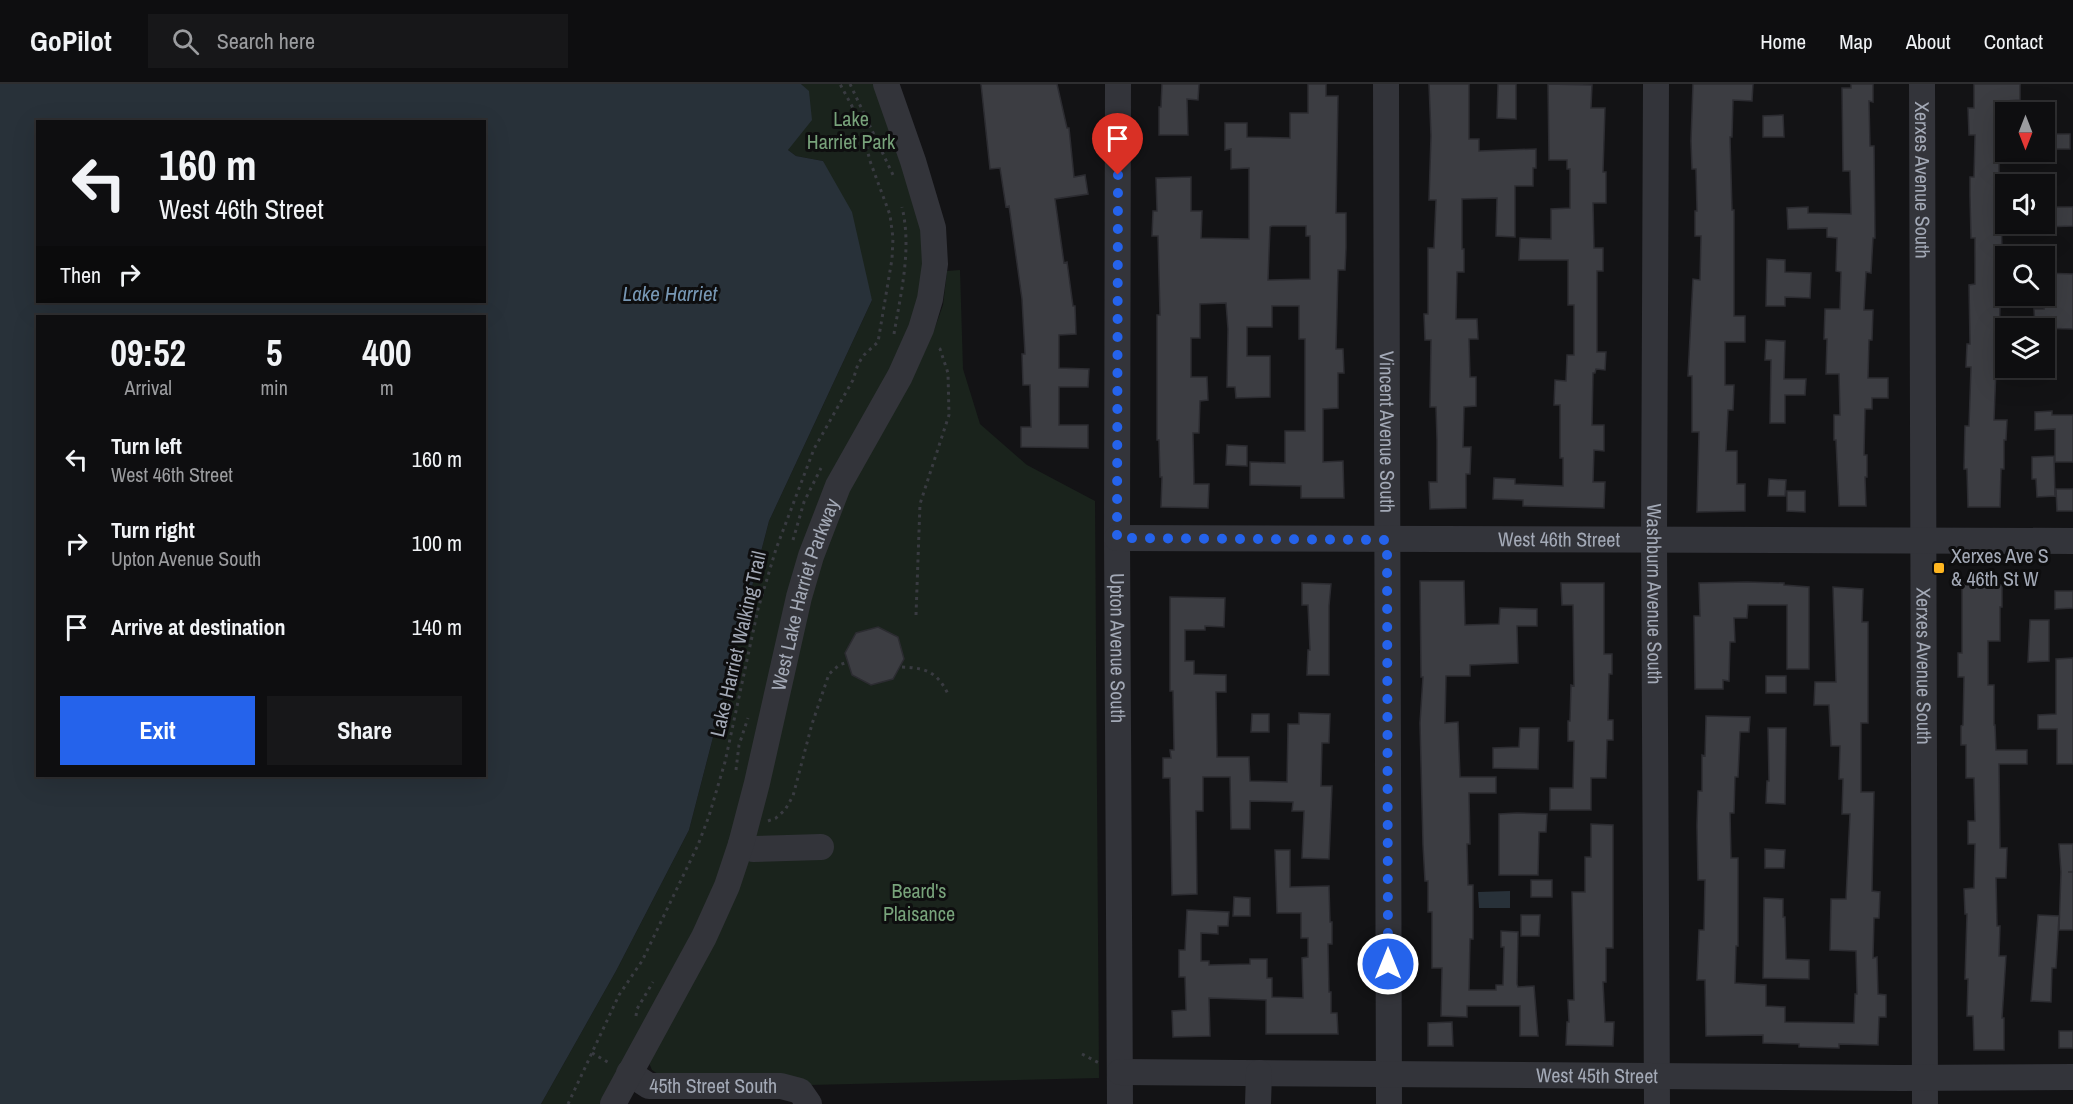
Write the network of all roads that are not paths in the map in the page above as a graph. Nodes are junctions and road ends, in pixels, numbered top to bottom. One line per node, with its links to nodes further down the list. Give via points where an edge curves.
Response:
1 (886, 84): 11 (street, West Lake Harriet Parkway, via 933,228 935,264 930,299 900,376 838,486 811,556)
2 (1118, 84): 6 (street, Upton Avenue South)
3 (1386, 84): 7 (street, Vincent Avenue South)
4 (1656, 84): 8 (street, Washburn Avenue South)
5 (1922, 84): 10 (street, Xerxes Avenue South)
6 (1117, 538): 7 (street, West 46th Street); 13 (street, Upton Avenue South)
7 (1387, 540): 8 (street, West 46th Street); 16 (street, Vincent Avenue South)
8 (1654, 540): 10 (street, West 46th Street); 17 (street, Washburn Avenue South)
9 (2073, 541): 10 (street, West 46th Street)
10 (1923, 542): 19 (street, Xerxes Avenue South)
11 (741, 844): 12 (street, via 753,849); 14 (street, West Lake Harriet Parkway, via 728,886 704,937)
12 (821, 848)
13 (1111, 1068): 15 (street, West 45th Street); 22 (street, Upton Avenue South)
14 (624, 1071): 20 (street, 45th Street South, via 649,1086 781,1086); 21 (street, West Lake Harriet Parkway)
15 (1259, 1073): 16 (street, West 45th Street); 23 (street)
16 (1389, 1074): 17 (street, West 45th Street); 24 (street, Vincent Avenue South)
17 (1657, 1076): 19 (street, West 45th Street); 25 (street, Washburn Avenue South)
18 (2073, 1077): 19 (street, West 45th Street)
19 (1925, 1078): 26 (street, Xerxes Avenue South)
20 (804, 1098)
21 (613, 1104)
22 (1120, 1104)
23 (1258, 1104)
24 (1389, 1104)
25 (1657, 1104)
26 (1925, 1104)

